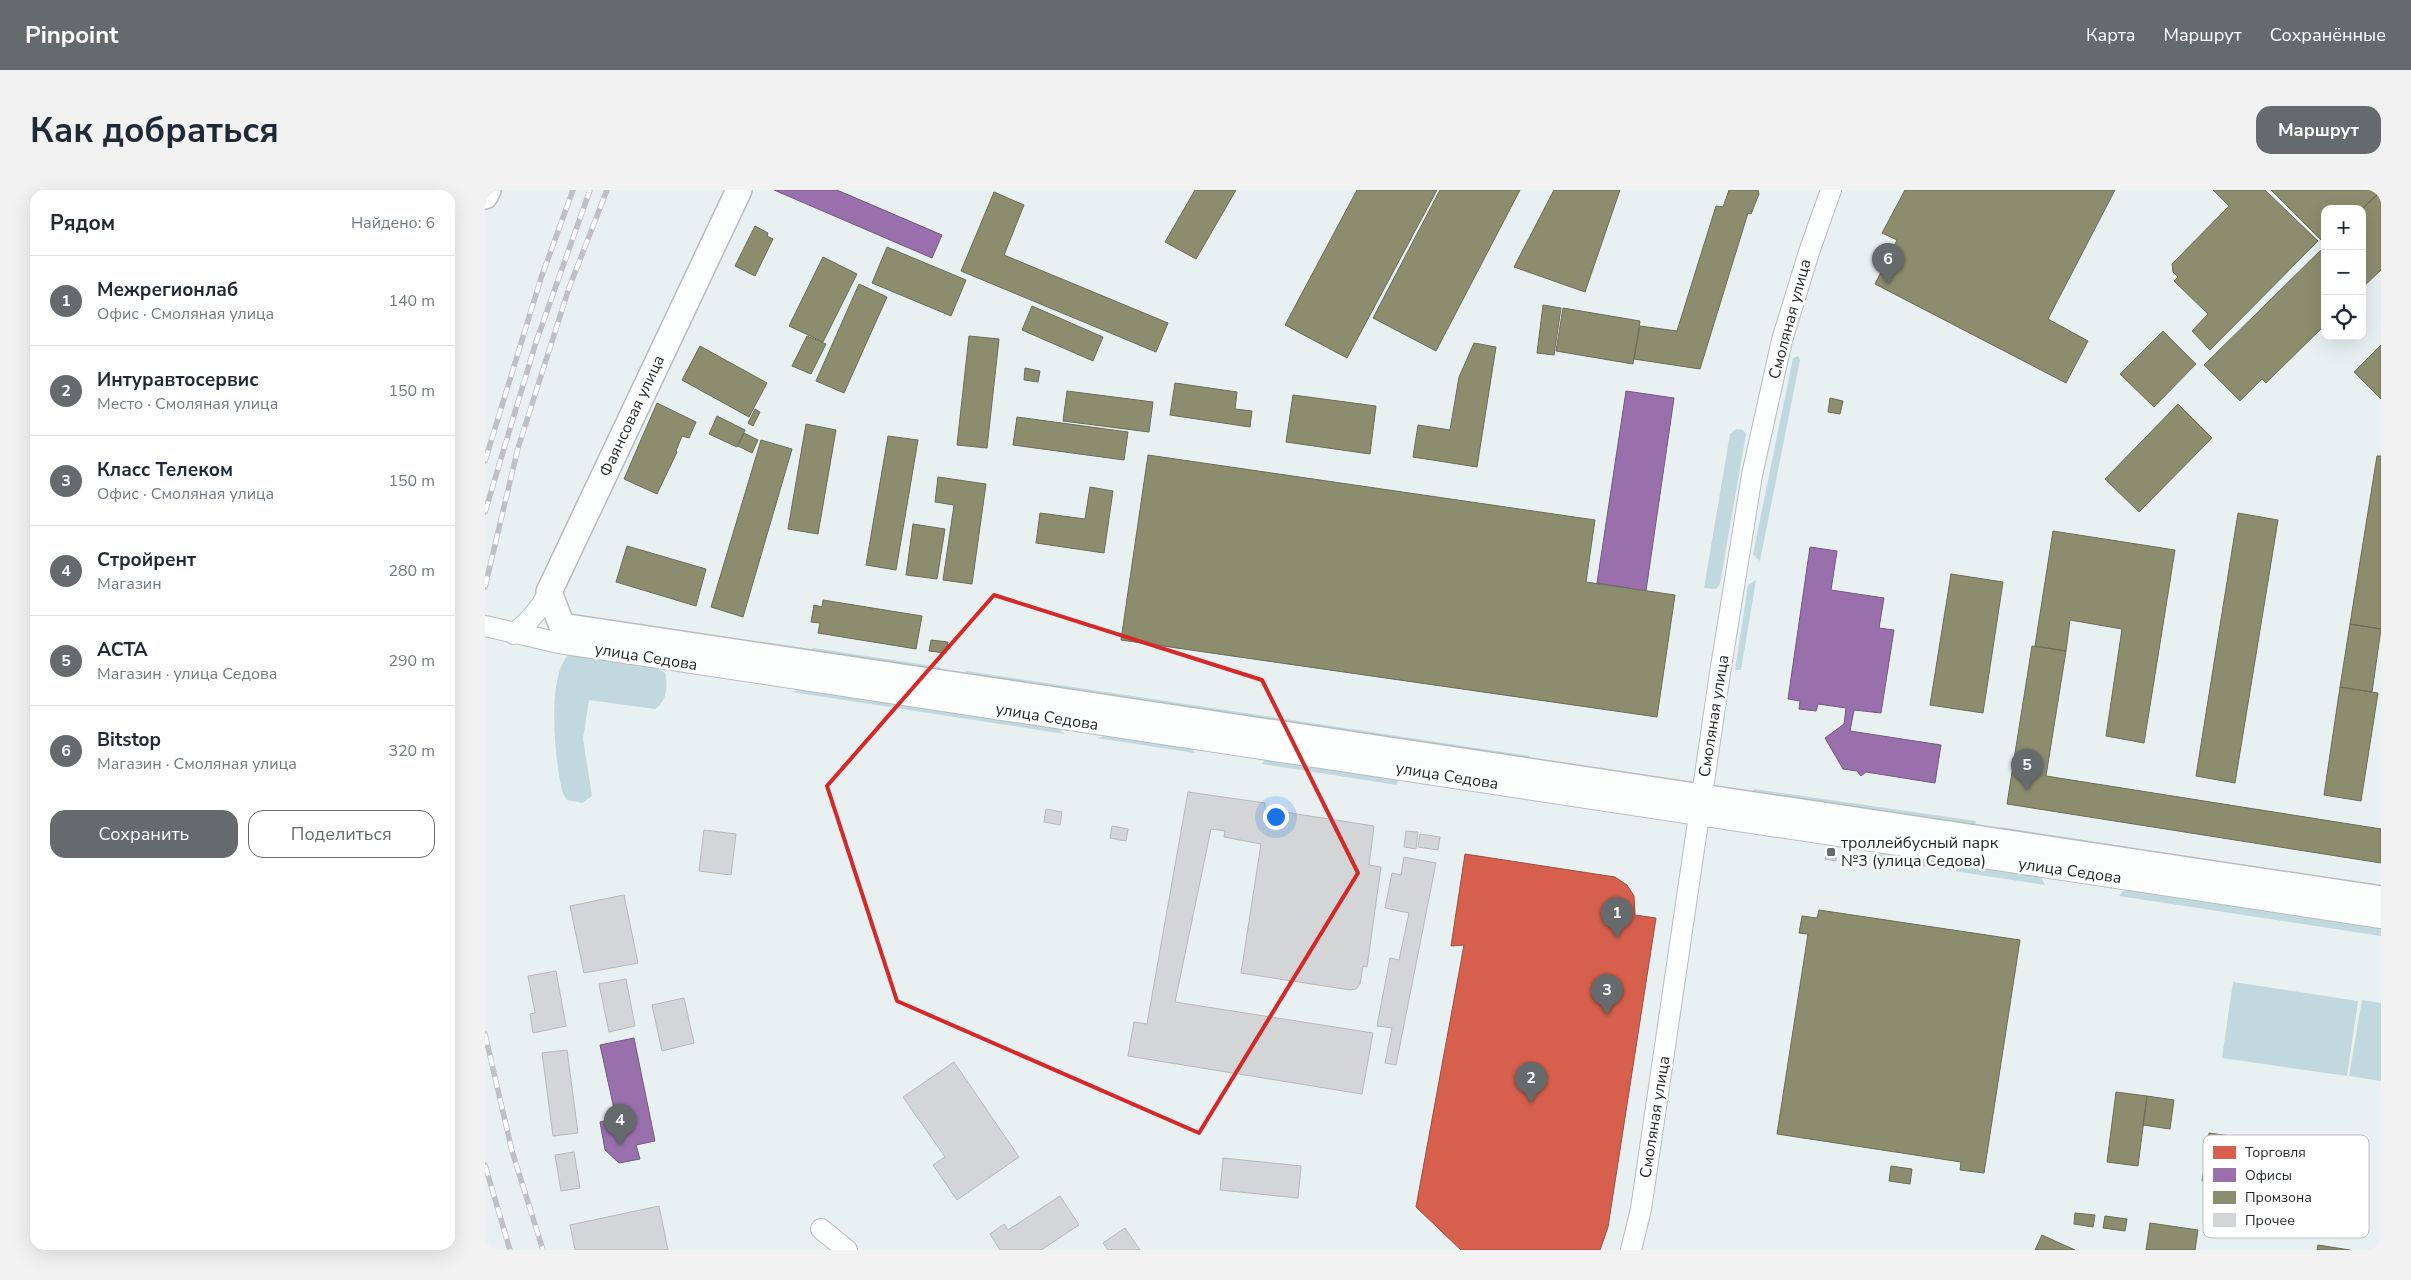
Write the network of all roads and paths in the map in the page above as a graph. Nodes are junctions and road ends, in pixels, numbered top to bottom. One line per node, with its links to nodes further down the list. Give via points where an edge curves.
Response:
1 (488, 190): 4 (street)
2 (739, 190): 5 (street, Фаянсовая улица)
3 (1831, 190): 8 (street, Смоляная улица, via 1782,340 1752,475)
4 (485, 196)
5 (549, 592): 7 (street, Фаянсовая улица, via 530,621); 8 (street, улица Седова, via 561,626)
6 (485, 626): 7 (street, улица Седова)
7 (513, 634): 8 (street, улица Седова)
8 (1700, 806): 9 (street, улица Седова); 10 (street, улица Седова); 13 (street, Смоляная улица, via 1642,1199)
9 (2381, 899)
10 (2381, 918)
11 (821, 1229): 12 (street)
12 (847, 1250)
13 (1631, 1250)

